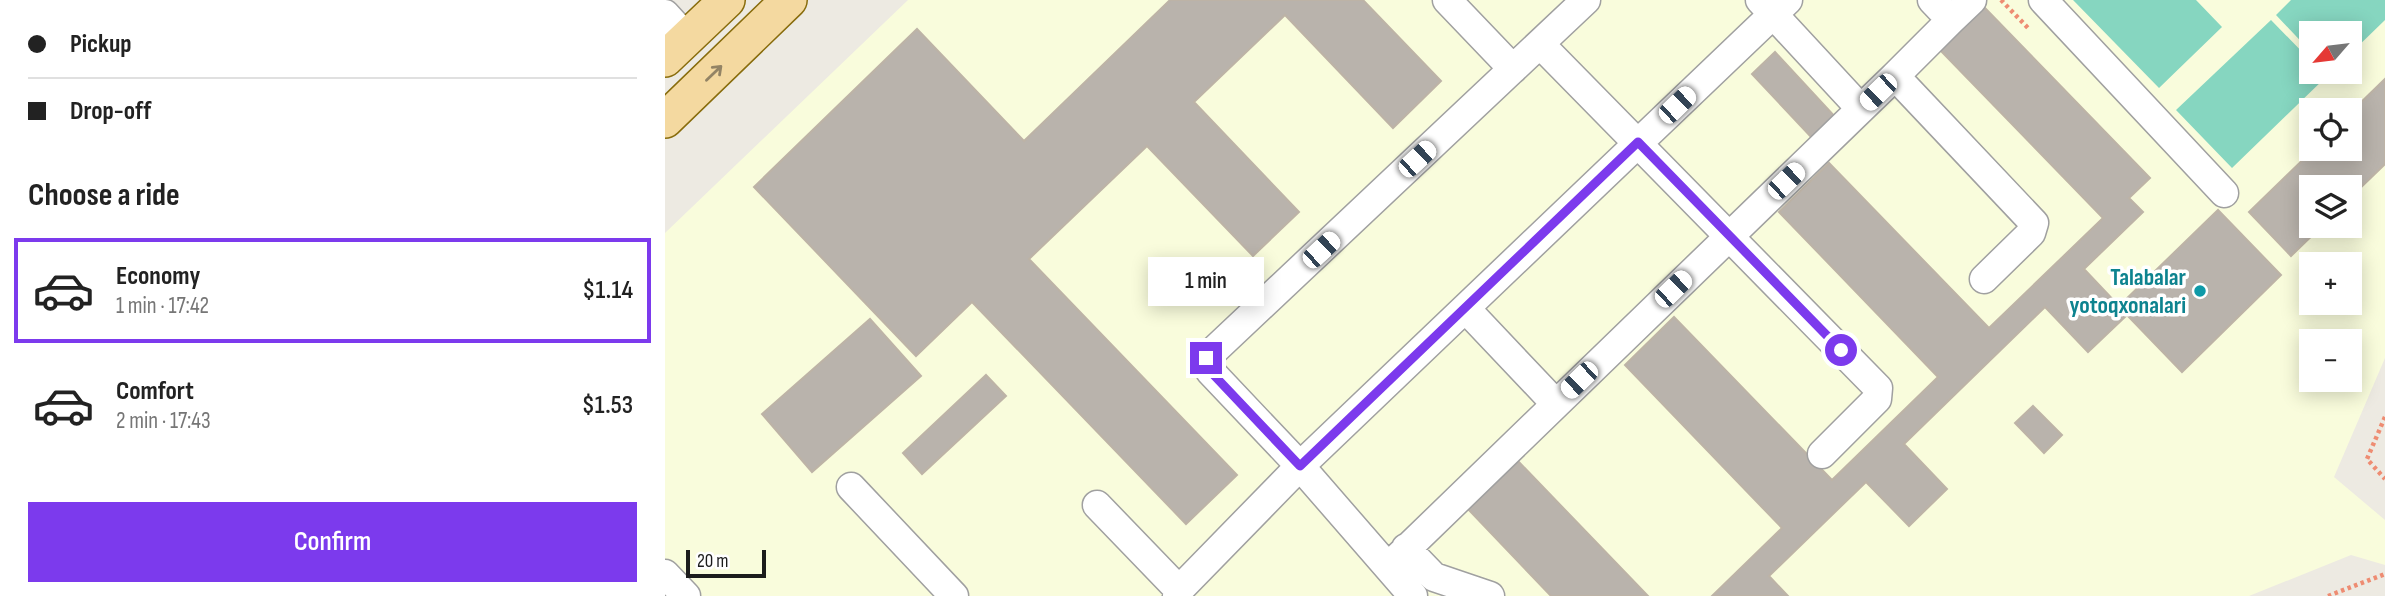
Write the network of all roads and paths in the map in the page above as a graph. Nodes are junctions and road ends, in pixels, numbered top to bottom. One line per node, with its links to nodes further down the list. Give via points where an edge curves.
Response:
1 (727, 0): 9 (main road)
2 (789, 0): 14 (main road, one-way to 2)
3 (1447, 0): 11 (lane)
4 (1586, 0): 10 (lane)
5 (1972, 0): 8 (lane)
6 (2043, 0): 16 (lane)
7 (1774, 5): 13 (lane); 15 (lane)
8 (1941, 10): 12 (lane)
9 (672, 37)
10 (1540, 44): 11 (lane); 15 (lane)
11 (1513, 69): 23 (lane, via 1206,358 1210,371)
12 (1895, 76): 13 (lane); 18 (lane, via 2034,223 2031,233)
13 (1861, 108): 17 (lane)
14 (665, 120)
15 (1638, 142): 17 (lane); 19 (lane)
16 (2224, 193)
17 (1730, 235): 20 (lane); 22 (lane, via 1878,388 1877,399)
18 (1984, 279)
19 (1466, 309): 20 (lane); 23 (lane)
20 (1555, 403): 27 (lane)
21 (2385, 417): 24 (path, via 2367,459)
22 (1822, 454)
23 (1300, 466): 27 (lane); 30 (lane)
24 (2385, 479)
25 (851, 487): 32 (lane)
26 (1097, 505): 30 (lane)
27 (1397, 557): 33 (lane); 34 (lane, via 1434,577)
28 (665, 574): 31 (lane)
29 (2385, 574): 35 (path)
30 (1178, 593)
31 (686, 596)
32 (954, 596)
33 (1413, 596)
34 (1490, 596)
35 (2328, 596)

